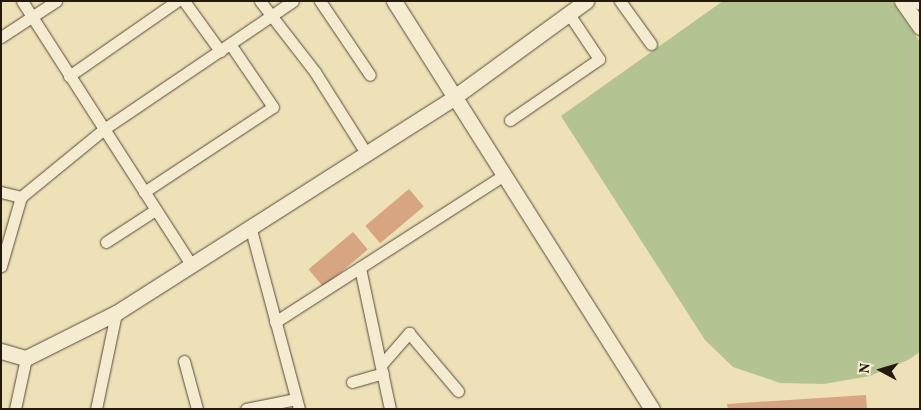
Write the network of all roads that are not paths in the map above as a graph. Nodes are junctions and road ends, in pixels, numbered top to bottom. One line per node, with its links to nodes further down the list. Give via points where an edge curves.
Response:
1 (22, 1): 13 (street)
2 (56, 1): 13 (street)
3 (177, 1): 21 (street)
4 (184, 1): 19 (street)
5 (260, 1): 14 (street)
6 (294, 1): 14 (street)
7 (320, 1): 20 (street)
8 (394, 1): 22 (street)
9 (586, 1): 12 (street)
10 (620, 1): 18 (street)
11 (902, 1): 15 (street)
12 (569, 14): 22 (street); 23 (street, via 599,59)
13 (32, 17): 16 (street); 21 (street)
14 (270, 17): 17 (street); 25 (street, via 315,72)
15 (920, 27)
16 (1, 37)
17 (230, 44): 19 (street); 28 (street, via 273,107)
18 (651, 44)
19 (220, 51): 24 (street)
20 (370, 75)
21 (69, 76): 24 (street)
22 (453, 98): 25 (street); 26 (street)
23 (510, 120)
24 (104, 129): 28 (street); 29 (street)
25 (366, 153): 31 (street)
26 (502, 176): 35 (street); 50 (street)
27 (1, 192): 29 (street)
28 (144, 192): 30 (street)
29 (21, 197): 34 (street)
30 (155, 210): 32 (street); 33 (street)
31 (250, 226): 33 (street); 37 (street)
32 (106, 242)
33 (190, 263): 36 (street)
34 (1, 266)
35 (360, 268): 37 (street); 41 (street)
36 (116, 313): 39 (street); 46 (street)
37 (275, 322): 44 (street)
38 (1, 350): 39 (street)
39 (26, 358): 45 (street)
40 (184, 361): 47 (street)
41 (382, 370): 42 (street); 43 (street, via 409,333); 49 (street)
42 (352, 382)
43 (458, 391)
44 (297, 404): 48 (street)
45 (15, 409)
46 (96, 409)
47 (197, 409)
48 (246, 409)
49 (390, 409)
50 (652, 409)

